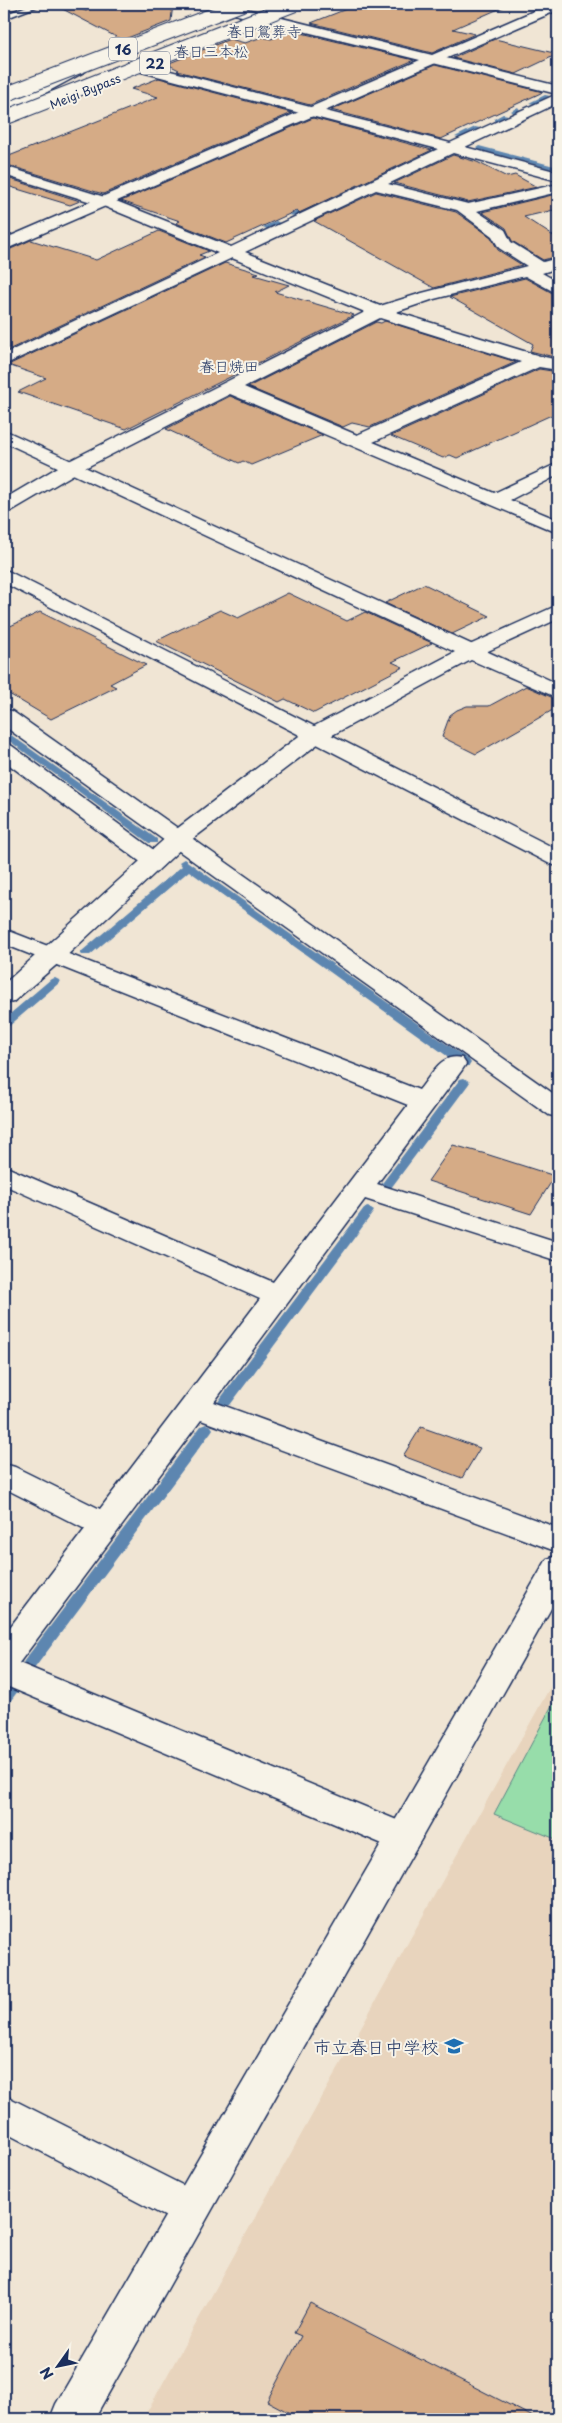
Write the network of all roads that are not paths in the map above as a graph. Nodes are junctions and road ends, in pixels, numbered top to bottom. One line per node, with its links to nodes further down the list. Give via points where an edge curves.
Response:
1 (34, 4): 10 (lane)
2 (72, 4): 9 (lane)
3 (242, 4): 17 (main road, 16, bridge)
4 (271, 4): 14 (main road, via 98,72)
5 (295, 4): 14 (main road, 16, bridge)
6 (306, 4): 11 (main road, Meigi Bypass / 22)
7 (223, 5): 11 (main road); 15 (main road, 22); 19 (main road, via 105,55)
8 (558, 5): 12 (main road)
9 (86, 7)
10 (5, 8)
11 (269, 19): 12 (main road); 13 (main road, Meigi Bypass / 22)
12 (434, 59): 16 (main road); 20 (main road)
13 (144, 68): 20 (main road); 22 (main road, Meigi Bypass / 22)
14 (81, 88): 21 (main road, 16, bridge)
15 (4, 90)
16 (558, 90)
17 (4, 95)
18 (558, 98): 23 (main road)
19 (4, 106)
20 (313, 112): 23 (main road); 27 (main road)
21 (4, 118)
22 (4, 123)
23 (453, 148): 25 (main road); 26 (main road)
24 (4, 170): 27 (main road)
25 (557, 177): 28 (main road)
26 (374, 185): 28 (main road); 30 (main road)
27 (106, 202): 29 (main road); 30 (main road)
28 (465, 209): 32 (main road, via 499,233 505,245)
29 (4, 245)
30 (230, 252): 34 (main road); 35 (main road)
31 (558, 263): 32 (main road)
32 (534, 270): 33 (main road); 34 (main road, via 428,296)
33 (558, 289)
34 (379, 312): 36 (main road); 38 (main road)
35 (4, 360)
36 (537, 361): 37 (main road); 40 (main road)
37 (558, 365)
38 (231, 388): 40 (main road); 41 (main road)
39 (4, 435): 41 (main road)
40 (357, 442): 43 (main road)
41 (72, 467): 44 (main road); 48 (main road)
42 (558, 468): 43 (main road)
43 (494, 500): 45 (main road)
44 (4, 507)
45 (558, 527)
46 (4, 575): 51 (main road)
47 (558, 612): 48 (main road)
48 (470, 652): 49 (main road); 51 (main road)
49 (558, 692)
50 (4, 716): 53 (main road)
51 (315, 735): 53 (main road); 54 (main road)
52 (4, 751): 55 (main road)
53 (178, 839): 55 (main road); 61 (main road)
54 (558, 859)
55 (154, 860): 57 (main road)
56 (4, 936): 57 (main road)
57 (53, 955): 58 (main road); 60 (main road)
58 (4, 997)
59 (453, 1064): 60 (main road)
60 (425, 1102): 63 (main road)
61 (558, 1109)
62 (4, 1175): 65 (main road)
63 (360, 1188): 64 (main road); 65 (main road)
64 (558, 1252)
65 (278, 1296): 66 (main road)
66 (194, 1406): 68 (main road); 69 (main road)
67 (4, 1475): 68 (main road)
68 (105, 1525): 71 (main road)
69 (558, 1540)
70 (558, 1568): 73 (main road)
71 (4, 1659)
72 (4, 1671): 73 (main road)
73 (404, 1838): 75 (main road)
74 (4, 2113): 75 (main road)
75 (190, 2209): 76 (main road)
76 (71, 2419)

